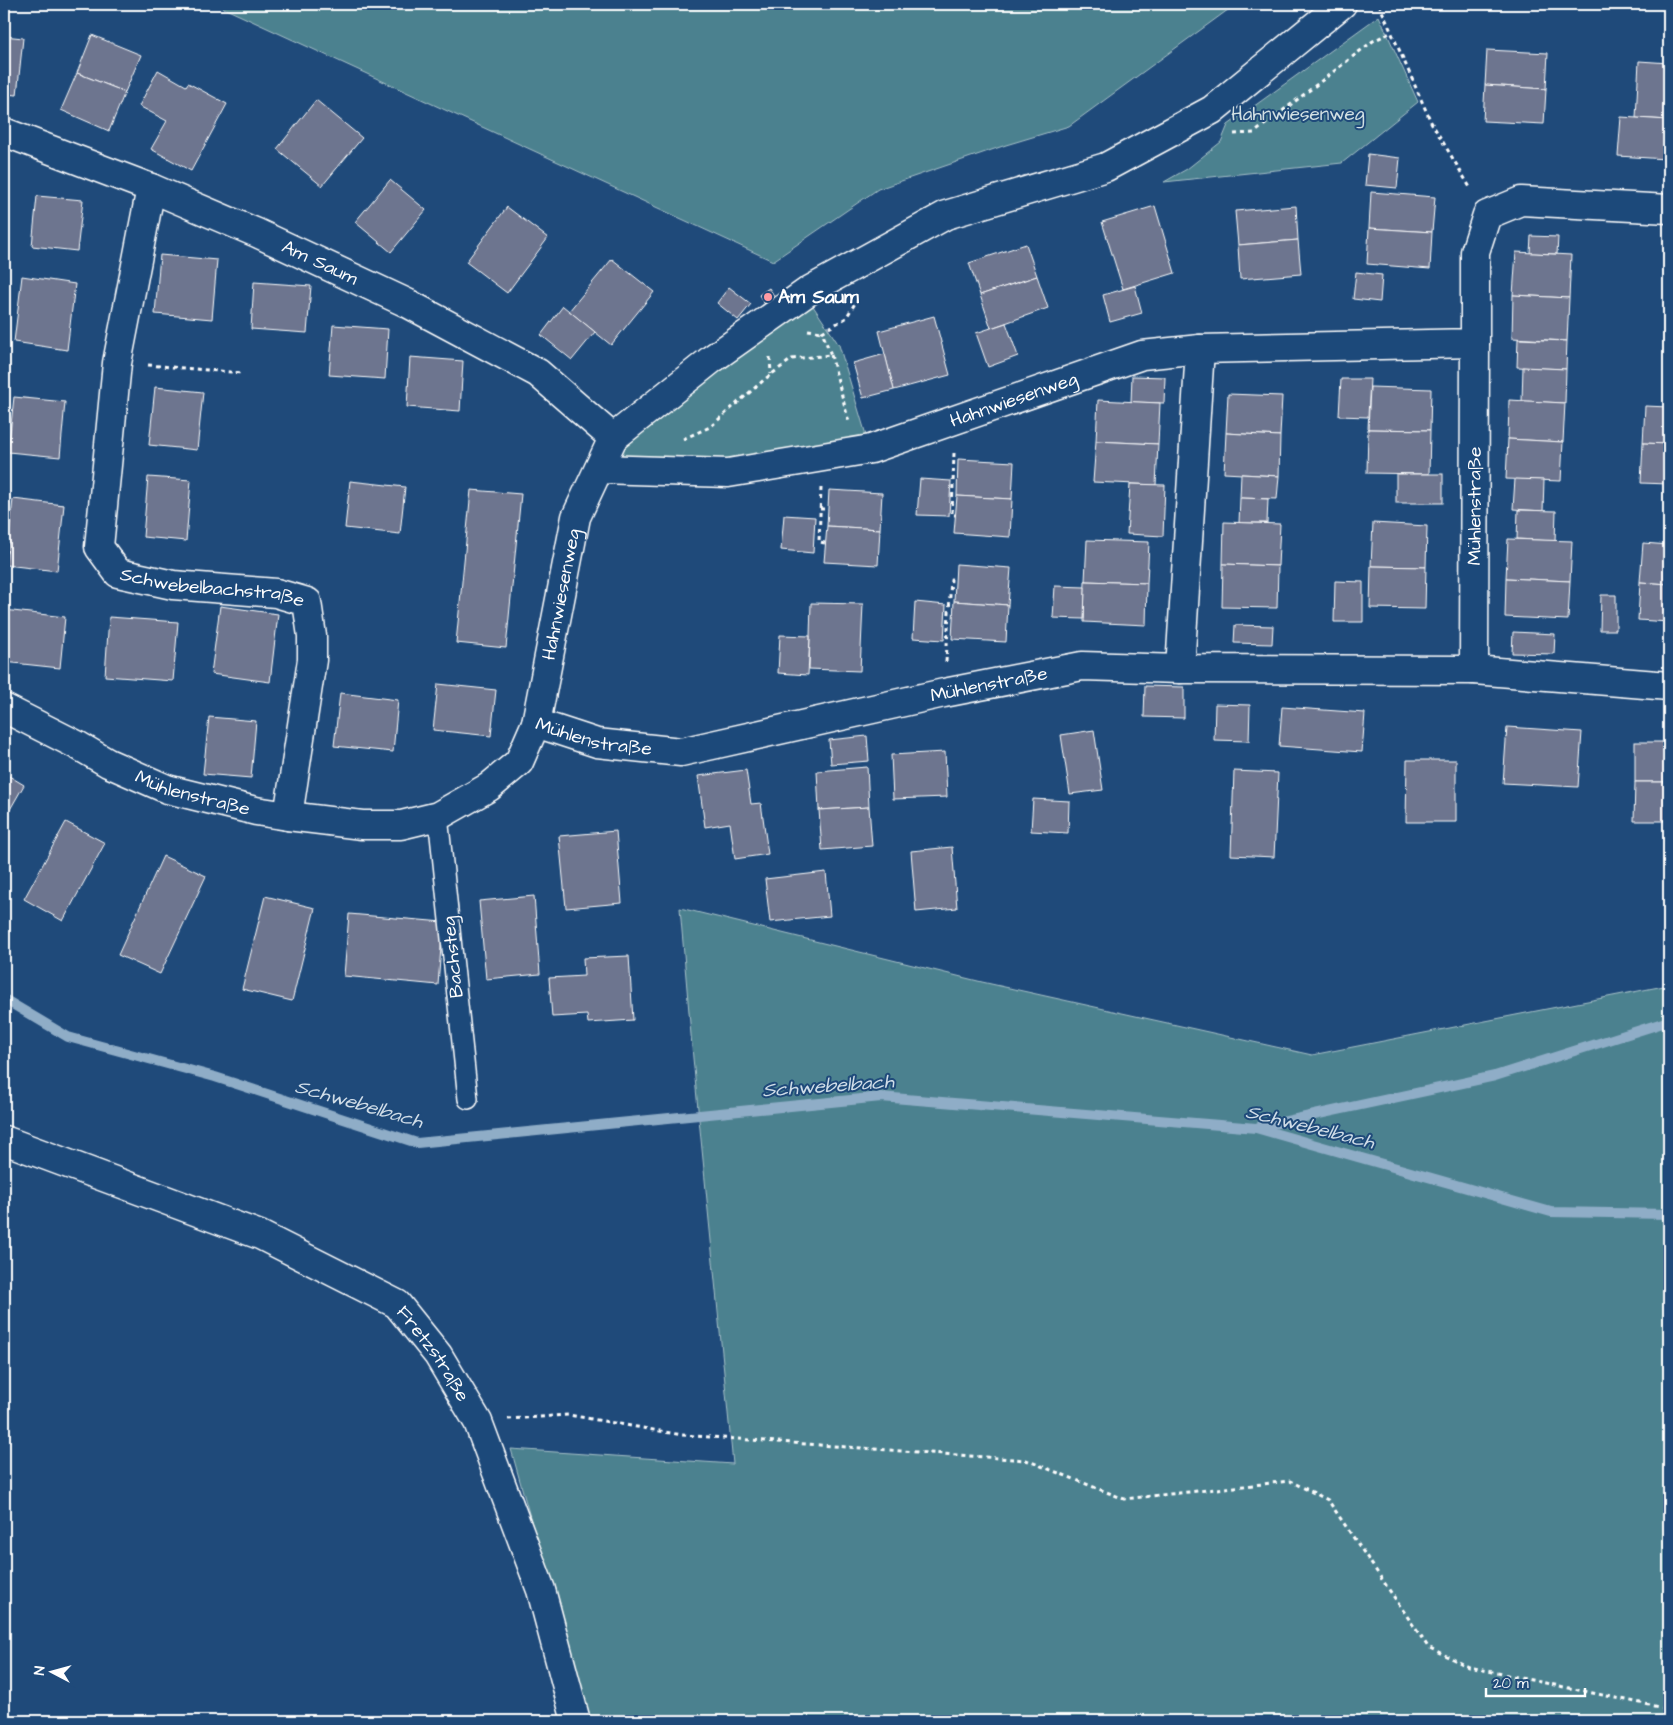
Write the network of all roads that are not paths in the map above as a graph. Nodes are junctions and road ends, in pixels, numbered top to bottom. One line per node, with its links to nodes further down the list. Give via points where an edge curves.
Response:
1 (1342, 4): 7 (street, via 1212,110 1106,167 946,215 810,290 712,359)
2 (4, 132): 3 (street, Am Saum)
3 (151, 188): 7 (street, Am Saum, via 407,303 538,373); 14 (street, Schwebelbachstraße, via 117,363 99,547 118,573 173,584 276,593 307,602 312,660)
4 (1669, 208): 5 (street, via 1521,201 1487,215 1475,252)
5 (1475, 343): 6 (street, Hahnwiesenweg); 10 (street, Mühlenstraße)
6 (1200, 349): 8 (street, Hahnwiesenweg, via 1142,355 871,449 728,473); 9 (street)
7 (613, 438): 8 (street, Hahnwiesenweg)
8 (600, 470): 13 (street, Hahnwiesenweg, via 576,517)
9 (1180, 669): 10 (street, Mühlenstraße); 13 (street, Mühlenstraße, via 1082,666 944,692 681,752 597,743)
10 (1474, 670): 11 (street, Mühlenstraße)
11 (1669, 686)
12 (4, 708): 14 (street, Mühlenstraße, via 108,763 167,789)
13 (536, 723): 15 (street, Mühlenstraße, via 518,762 489,787)
14 (288, 816): 15 (street, Mühlenstraße, via 362,825 401,825)
15 (438, 816): 16 (lane, Bachsteg)
16 (468, 1099)
17 (4, 1140): 18 (street, Fretzstraße, via 260,1236 397,1304 438,1355 478,1422 541,1590)
18 (576, 1721)

